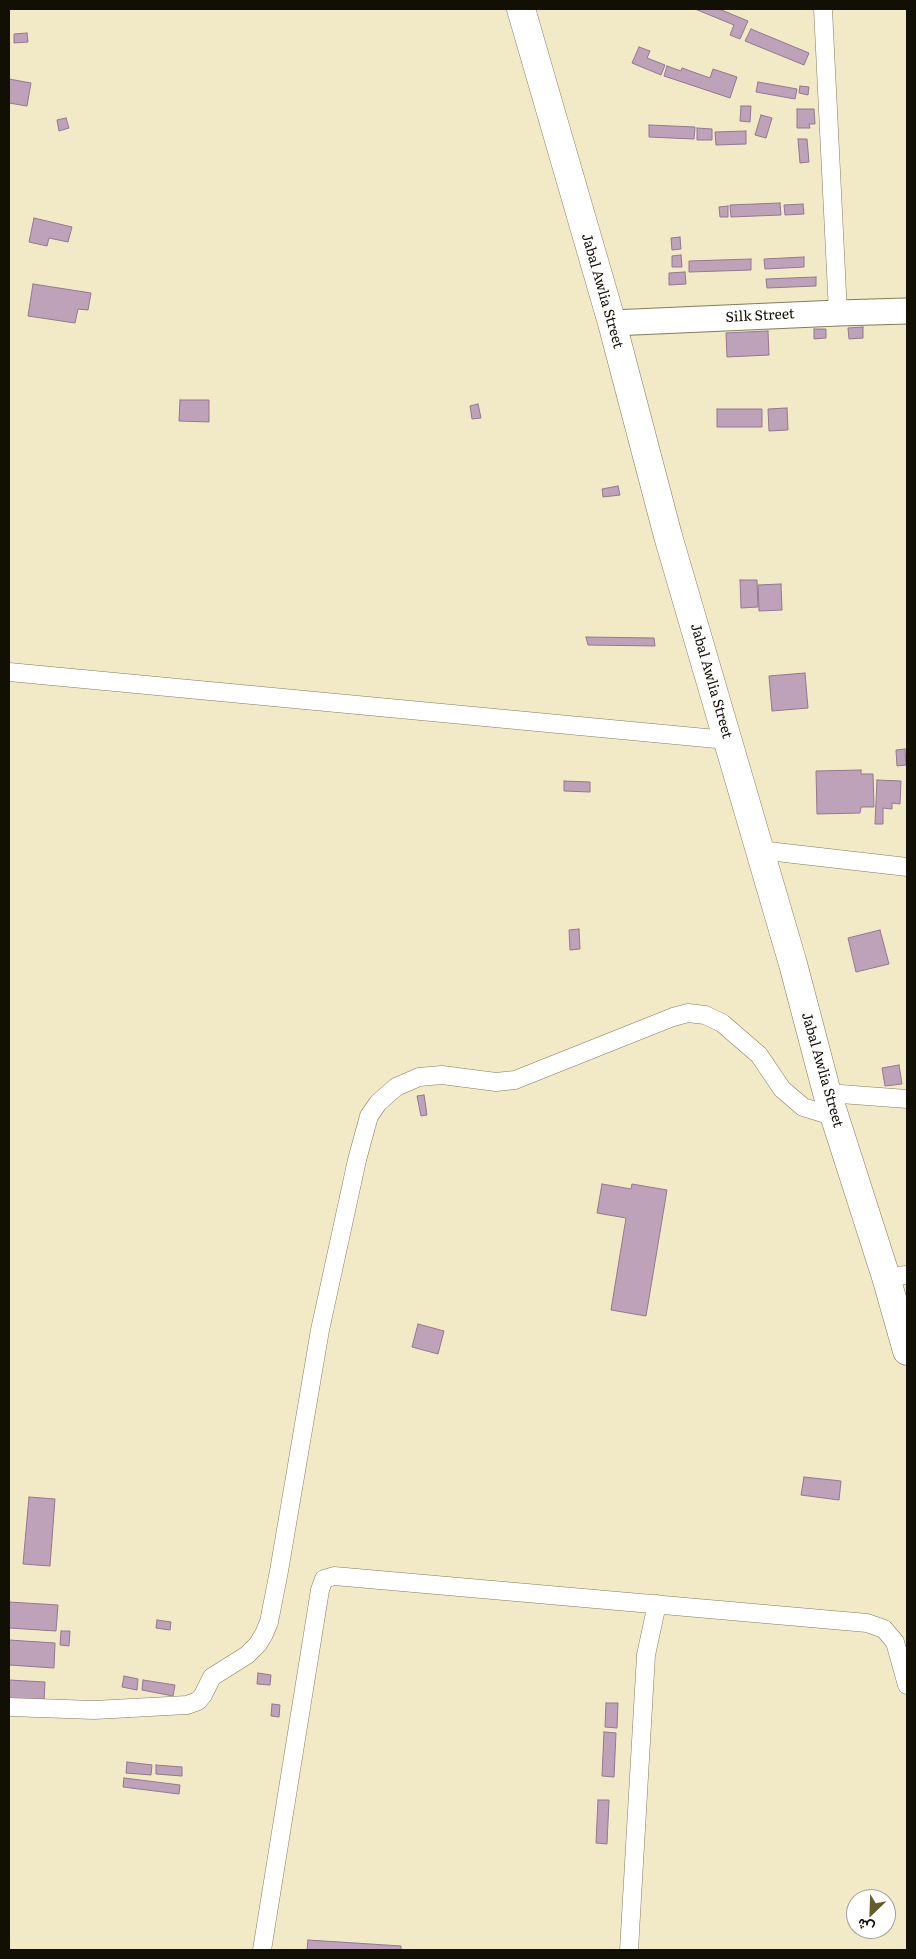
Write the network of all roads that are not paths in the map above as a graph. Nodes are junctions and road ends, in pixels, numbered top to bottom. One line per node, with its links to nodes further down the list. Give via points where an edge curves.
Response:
1 (521, 9): 5 (highway, Jabal Awlia Street)
2 (823, 9): 4 (street)
3 (907, 311): 4 (street, Silk Street)
4 (838, 312): 5 (street, Silk Street)
5 (612, 323): 7 (highway, Jabal Awlia Street, via 668,536)
6 (9, 672): 7 (street)
7 (728, 740): 8 (highway, Jabal Awlia Street)
8 (759, 850): 9 (street); 11 (highway, Jabal Awlia Street)
9 (907, 868)
10 (907, 1099): 11 (street)
11 (831, 1105): 12 (highway, Jabal Awlia Street); 16 (street, via 803,1107 782,1089 759,1055 722,1023 705,1015 688,1013 515,1080 496,1082 442,1075 419,1077 396,1087 369,1116 357,1160 320,1330 269,1622 258,1644 247,1655 212,1677 198,1701 188,1705 94,1710)
12 (896, 1276): 13 (highway, Jabal Awlia Street)
13 (907, 1351)
14 (657, 1604): 15 (street, via 867,1624 884,1629 895,1642); 17 (street, via 334,1576 324,1579); 18 (street, via 646,1655)
15 (907, 1685)
16 (9, 1707)
17 (262, 1950)
18 (629, 1950)

